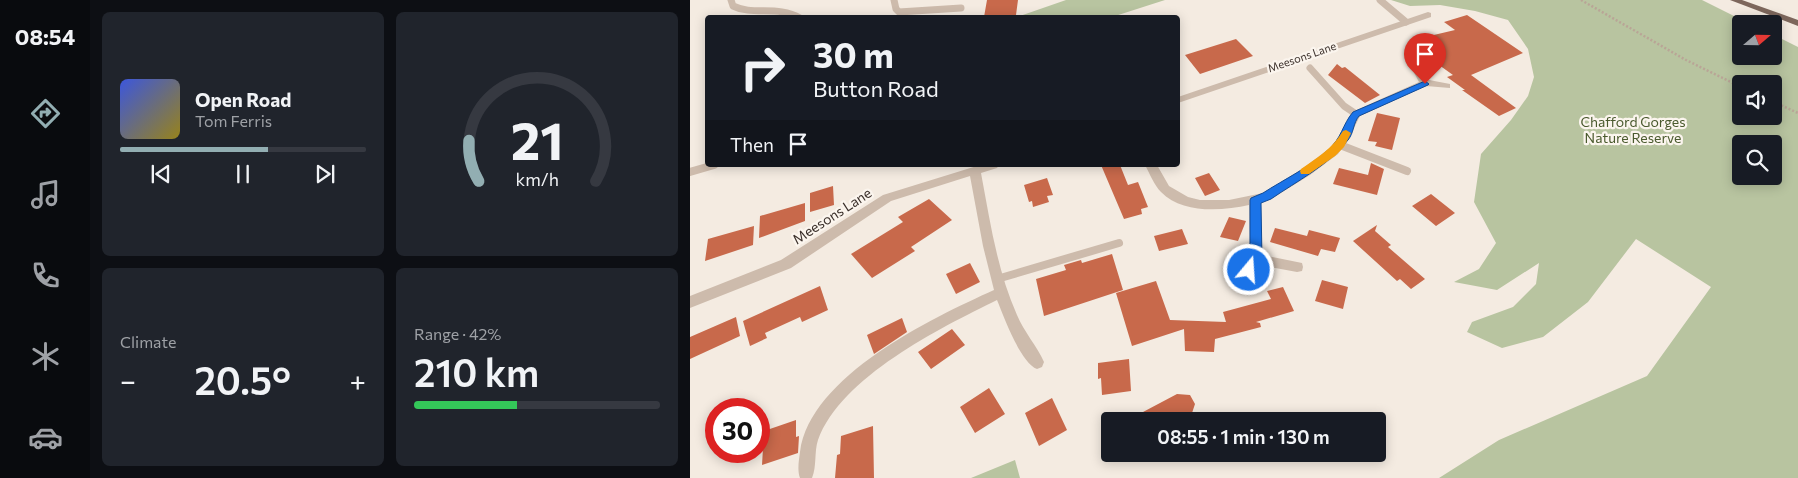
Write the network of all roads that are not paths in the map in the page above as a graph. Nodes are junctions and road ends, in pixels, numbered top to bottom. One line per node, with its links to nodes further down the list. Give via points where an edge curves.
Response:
1 (731, 0): 7 (lane, via 739,9)
2 (894, 0): 5 (lane, via 899,12)
3 (1380, 0): 8 (lane)
4 (1734, 0): 9 (main road)
5 (961, 8)
6 (1428, 14): 8 (street, Meesons Lane)
7 (796, 15)
8 (1406, 22): 14 (street, Meesons Lane)
9 (1798, 23)
10 (1416, 67): 12 (street)
11 (1310, 68): 15 (lane, via 1339,102)
12 (1425, 84): 13 (street); 15 (street)
13 (1446, 86)
14 (1180, 99)
15 (1356, 114): 16 (street)
16 (1340, 145): 20 (lane); 22 (street, via 1283,186)
17 (707, 167): 21 (lane)
18 (1152, 167): 22 (street, via 1164,188 1183,200 1208,204)
19 (975, 168): 27 (street); 28 (street, Meesons Lane, via 887,198 786,264)
20 (1407, 171)
21 (690, 172)
22 (1255, 200): 24 (street)
23 (1119, 243): 27 (lane)
24 (1256, 259): 25 (street); 26 (street)
25 (1297, 267)
26 (1242, 282)
27 (998, 286): 29 (street, via 1009,316); 30 (street, via 863,372 842,392 823,414 811,440)
28 (690, 302)
29 (1037, 362)
30 (806, 472)

